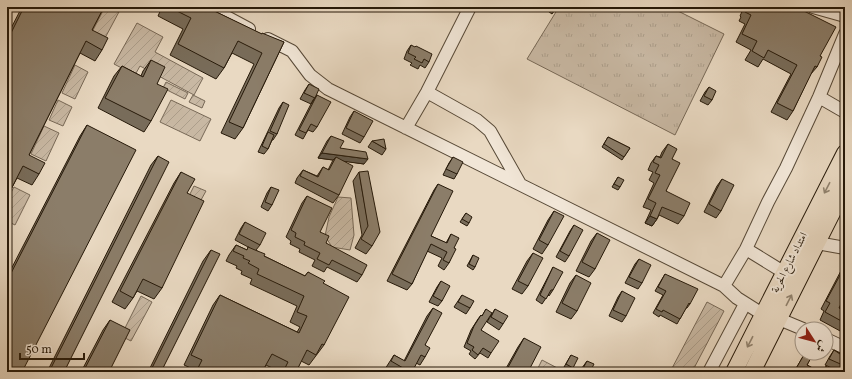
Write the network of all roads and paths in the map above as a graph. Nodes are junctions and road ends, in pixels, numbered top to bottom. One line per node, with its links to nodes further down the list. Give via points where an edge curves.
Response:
1 (208, 7): 9 (street, via 292,51 310,75 328,90)
2 (470, 7): 6 (street)
3 (813, 7): 4 (street)
4 (845, 16)
5 (845, 34): 7 (street)
6 (427, 92): 9 (street); 11 (street, via 477,120 490,131)
7 (819, 96): 8 (street); 15 (street)
8 (845, 112)
9 (406, 128): 11 (street)
10 (845, 153): 16 (main road, امتداد شارع الحرية, one-way to 16)
11 (520, 184): 17 (street)
12 (845, 187): 13 (main road, امتداد شارع الحرية)
13 (817, 243): 14 (street); 20 (main road, امتداد شارع الحرية, one-way to 13)
14 (845, 248)
15 (746, 249): 16 (street); 17 (street)
16 (785, 273): 19 (main road, امتداد شارع الحرية)
17 (724, 286): 18 (street)
18 (745, 304): 19 (street); 24 (street)
19 (764, 315): 25 (main road, امتداد شارع الحرية, one-way to 25)
20 (780, 319): 21 (street); 26 (main road, امتداد شارع الحرية)
21 (794, 325)
22 (834, 343): 23 (street)
23 (845, 348)
24 (709, 372)
25 (734, 372)
26 (752, 372)

